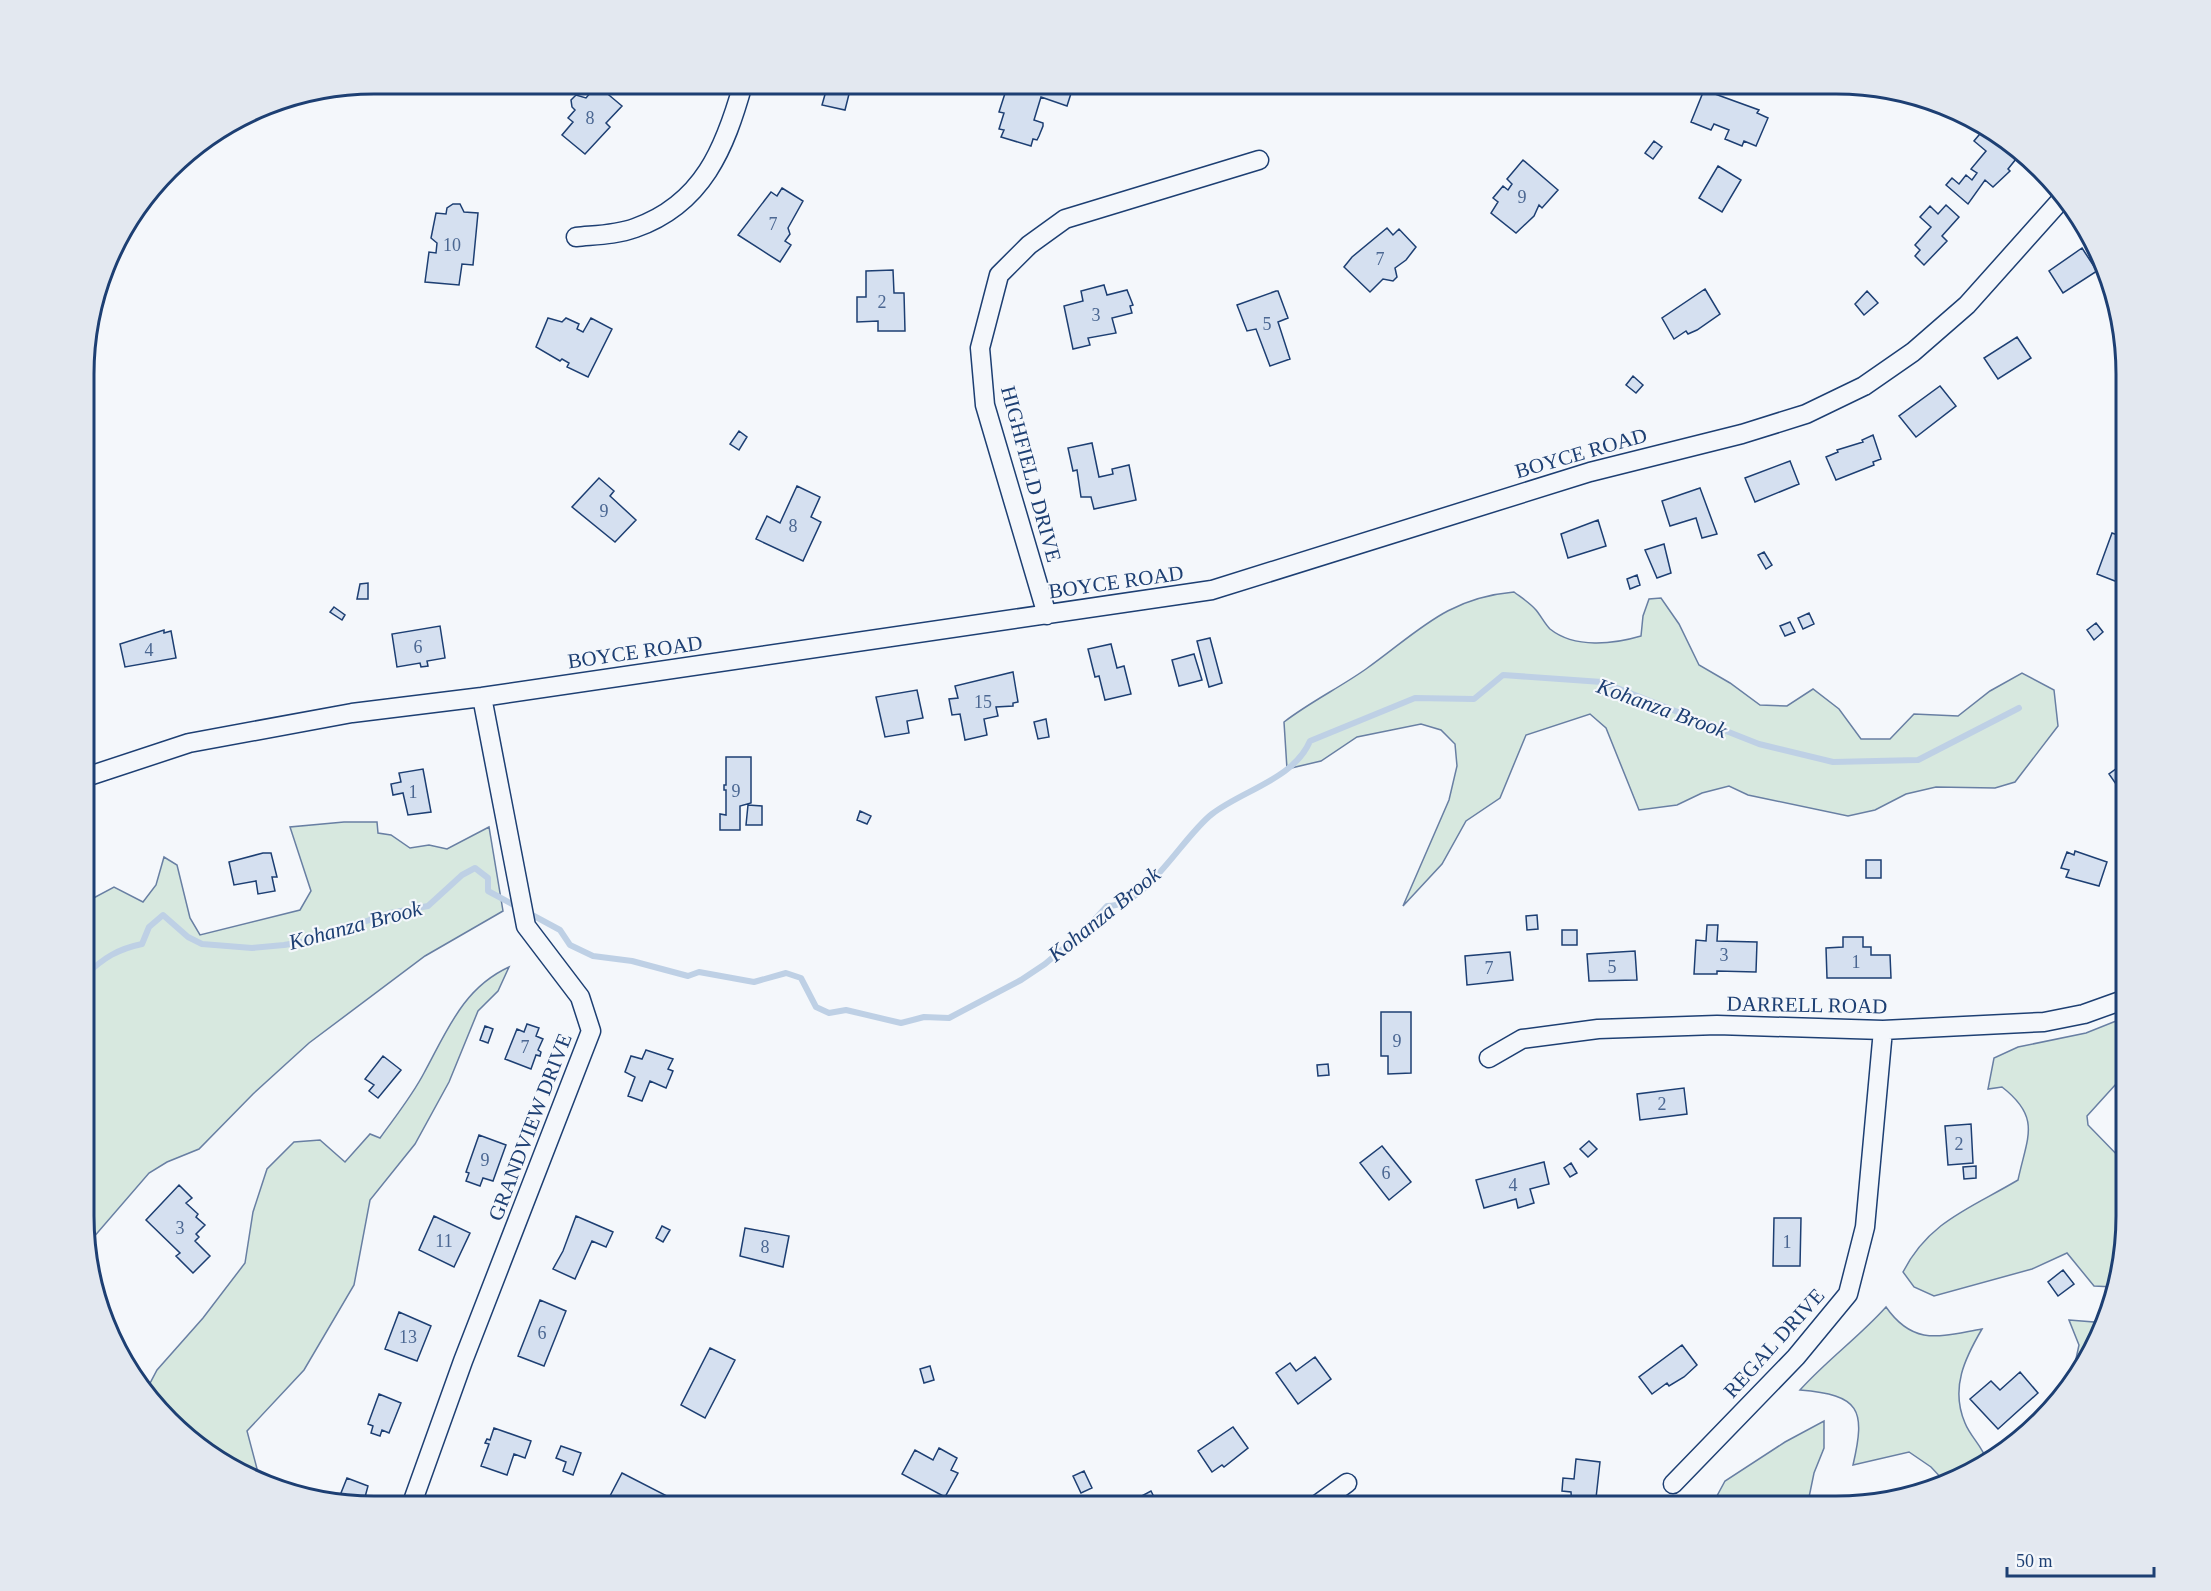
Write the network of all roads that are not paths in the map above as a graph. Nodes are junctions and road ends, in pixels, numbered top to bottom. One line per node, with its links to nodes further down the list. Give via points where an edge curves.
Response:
1 (740, 94): 4 (street, via 723,145 701,183 677,207 635,228)
2 (1259, 160): 5 (street, HIGHFIELD DRIVE, via 1065,219 1029,245 999,274 980,348 985,405)
3 (2058, 203): 5 (street, BOYCE ROAD, via 1967,305 1912,352 1863,386 1806,414 1590,472 1212,590)
4 (576, 237)
5 (1047, 615): 6 (street, BOYCE ROAD)
6 (482, 697): 7 (street, BOYCE ROAD, via 352,713 189,743); 13 (street, GRANDVIEW DRIVE, via 526,926 580,997 591,1031)
7 (94, 774)
8 (2116, 1003): 9 (street, DARRELL ROAD, via 2044,1022)
9 (1883, 1030): 10 (street, DARRELL ROAD, via 1717,1025 1599,1029 1522,1040); 12 (street, REGAL DRIVE, via 1865,1227 1848,1294 1796,1357)
10 (1489, 1058)
11 (1347, 1483): 14 (street)
12 (1673, 1484)
13 (415, 1496)
14 (1329, 1496)

